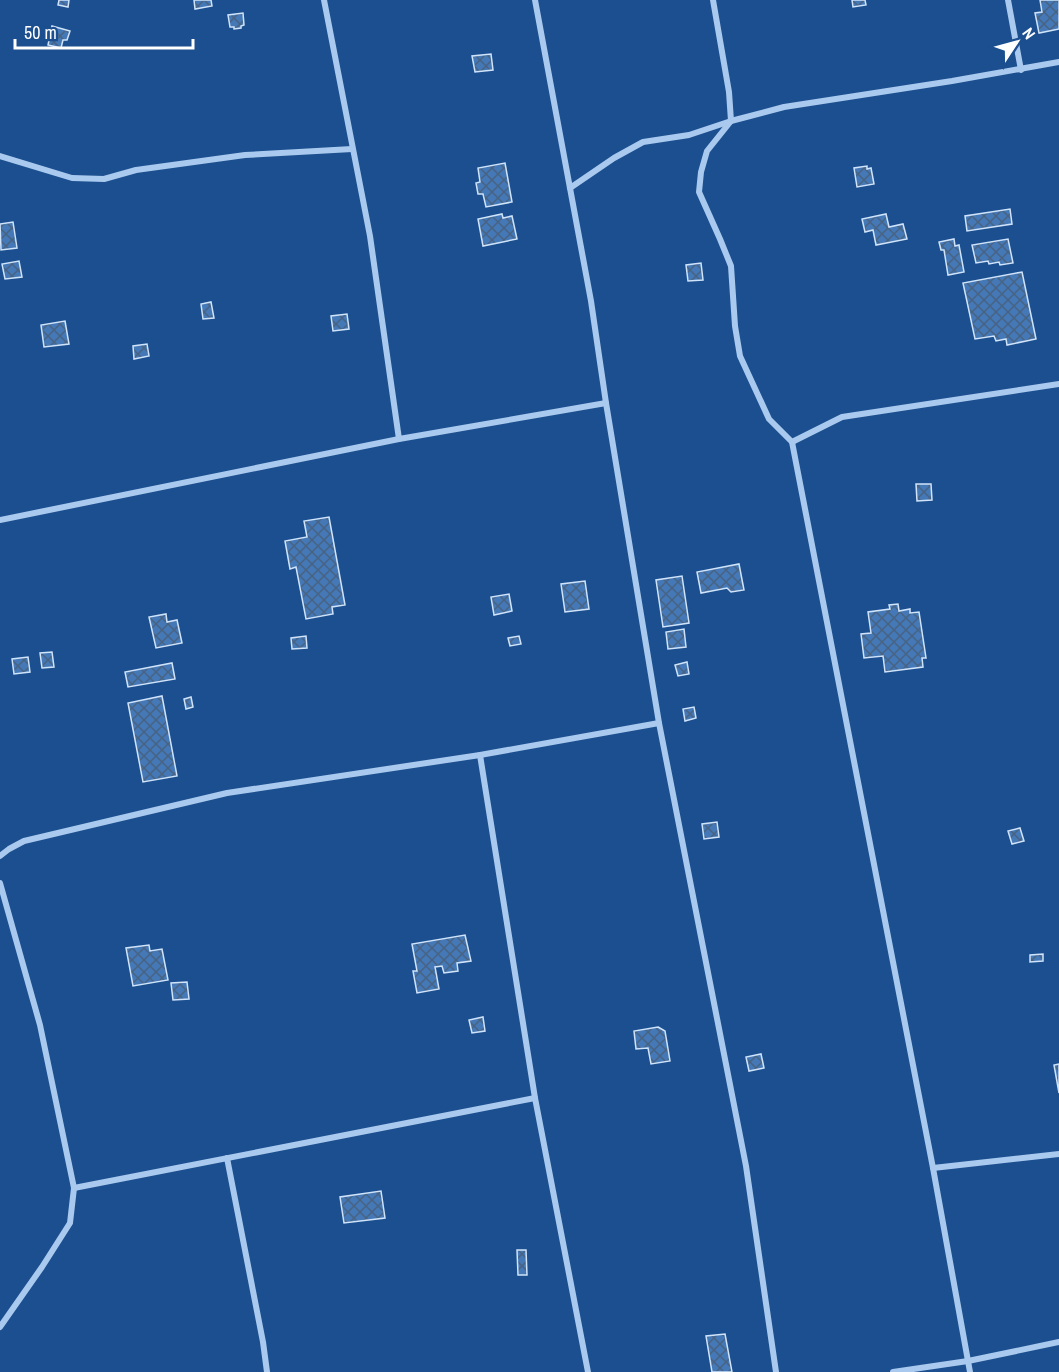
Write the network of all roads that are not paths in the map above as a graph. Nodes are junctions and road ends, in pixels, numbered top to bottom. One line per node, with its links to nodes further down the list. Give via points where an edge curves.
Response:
1 (324, 0): 8 (street)
2 (535, 0): 10 (street)
3 (712, 0): 7 (street)
4 (1008, 0): 6 (street)
5 (1059, 62): 6 (street)
6 (1021, 70): 7 (street, via 784,107)
7 (731, 121): 10 (street, via 689,135 643,142); 14 (street, via 707,151 699,192 731,266 740,356 769,418)
8 (352, 149): 9 (street, via 245,155 136,170 104,179 72,178); 13 (street)
9 (0, 156)
10 (570, 188): 12 (street)
11 (1059, 384): 14 (street, via 842,417)
12 (606, 403): 13 (street); 16 (street)
13 (399, 440): 15 (street)
14 (792, 442): 23 (street)
15 (0, 520)
16 (659, 723): 17 (street); 30 (street, via 746,1166)
17 (480, 756): 18 (street, via 227,793 24,841); 20 (street)
18 (0, 856)
19 (0, 883): 24 (street, via 40,1025)
20 (535, 1098): 22 (street); 29 (street)
21 (1059, 1154): 23 (street)
22 (226, 1158): 24 (street); 28 (street)
23 (933, 1168): 27 (street)
24 (74, 1188): 25 (street, via 70,1223)
25 (0, 1327)
26 (1059, 1342): 27 (street)
27 (968, 1360): 31 (street); 32 (street)
28 (267, 1372)
29 (588, 1372)
30 (776, 1372)
31 (893, 1372)
32 (970, 1372)

